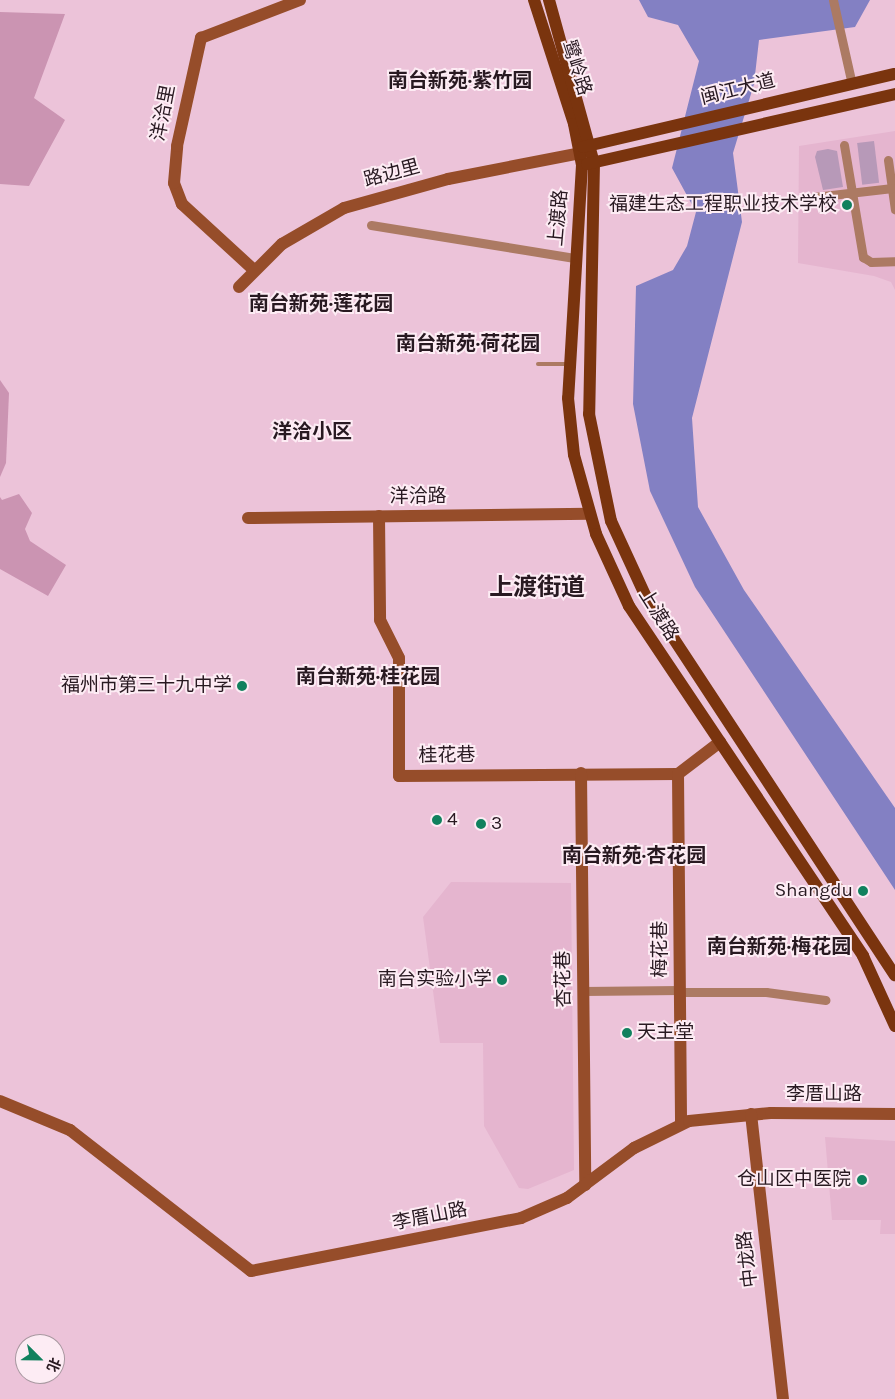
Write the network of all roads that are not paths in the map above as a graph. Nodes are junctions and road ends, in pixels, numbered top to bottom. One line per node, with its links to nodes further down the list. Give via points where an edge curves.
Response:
1 (300, 0): 18 (street, 洋洽里, via 201,38 177,146 174,183 182,204)
2 (534, 0): 9 (main road, 鹭岭路)
3 (548, 0): 9 (main road, 鹭岭路)
4 (833, 0): 6 (street)
5 (895, 74): 6 (main road, 闽江大道)
6 (852, 84): 9 (main road, 闽江大道, via 683,123)
7 (895, 94): 9 (main road, 闽江大道, via 676,143)
8 (844, 145): 12 (street)
9 (585, 155): 16 (main road, 上渡路); 18 (street, 路边里, via 363,201 298,232); 28 (main road, 上渡路, via 589,414 612,521 646,595)
10 (892, 159): 11 (street)
11 (892, 188): 12 (street); 14 (street)
12 (852, 193): 13 (street); 17 (street, via 863,257 871,262)
13 (814, 197)
14 (895, 210)
15 (371, 225): 16 (street)
16 (574, 258): 21 (main road, 上渡路)
17 (894, 261)
18 (254, 270): 19 (street, 路边里)
19 (239, 287)
20 (538, 364): 21 (lane)
21 (568, 364): 22 (main road, 上渡路, via 570,425)
22 (588, 514): 23 (street, 洋洽路); 25 (main road, 上渡路, via 629,606)
23 (379, 516): 24 (street, 洋洽路); 26 (street, 桂花巷, via 380,620 399,658 399,776)
24 (248, 518)
25 (720, 742): 27 (street); 32 (main road, 上渡路, via 863,956)
26 (581, 773): 27 (street, 桂花巷); 29 (street, 杏花巷)
27 (678, 774): 30 (street, 梅花巷)
28 (895, 975)
29 (583, 991): 30 (street); 37 (street, 杏花巷)
30 (680, 991): 31 (street, via 766,992); 36 (street, 梅花巷)
31 (825, 1000)
32 (895, 1026)
33 (0, 1101): 37 (street, 李厝山路, via 70,1130 251,1271 511,1221 550,1207)
34 (751, 1114): 35 (street, 李厝山路); 36 (street, 李厝山路); 38 (street, 中龙路)
35 (895, 1114)
36 (681, 1124): 37 (street, 李厝山路, via 634,1148)
37 (585, 1185)
38 (783, 1399)

